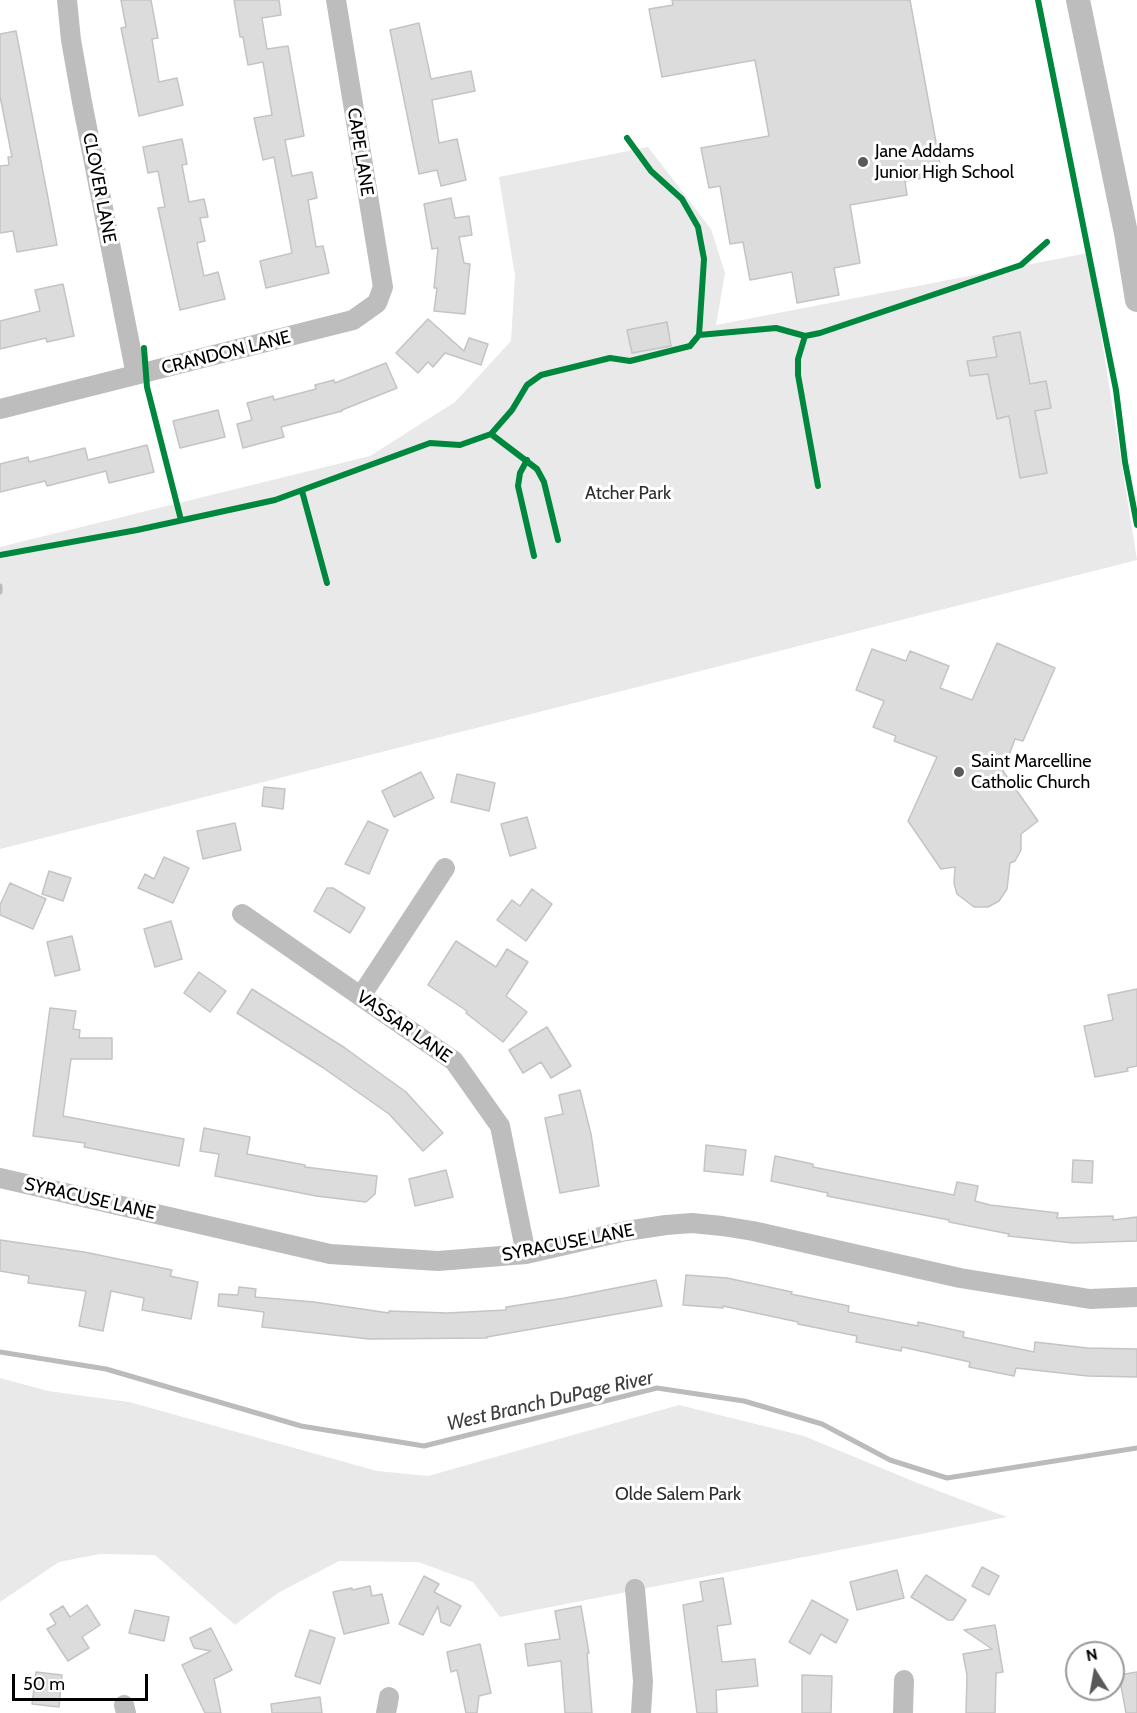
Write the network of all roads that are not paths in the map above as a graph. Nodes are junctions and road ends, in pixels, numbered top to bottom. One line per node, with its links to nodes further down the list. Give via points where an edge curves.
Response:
1 (67, 0): 6 (street, CLOVER LANE, via 80,92)
2 (336, 0): 5 (street, CAPE LANE, via 383,287)
3 (1078, 0): 4 (street)
4 (1137, 300)
5 (377, 303): 6 (street, CRANDON LANE, via 353,320)
6 (136, 375): 7 (street, CRANDON LANE)
7 (0, 409)
8 (445, 868): 10 (street)
9 (242, 914): 10 (street, VASSAR LANE)
10 (361, 996): 12 (street, VASSAR LANE, via 454,1061 500,1126)
11 (0, 1178): 12 (street, SYRACUSE LANE, via 330,1254 438,1262)
12 (526, 1254): 13 (street, SYRACUSE LANE, via 626,1231 692,1223 753,1231 960,1278 1090,1299)
13 (1137, 1296)
14 (635, 1588): 16 (street, via 643,1681)
15 (904, 1680): 17 (street)
16 (641, 1713)
17 (903, 1713)

